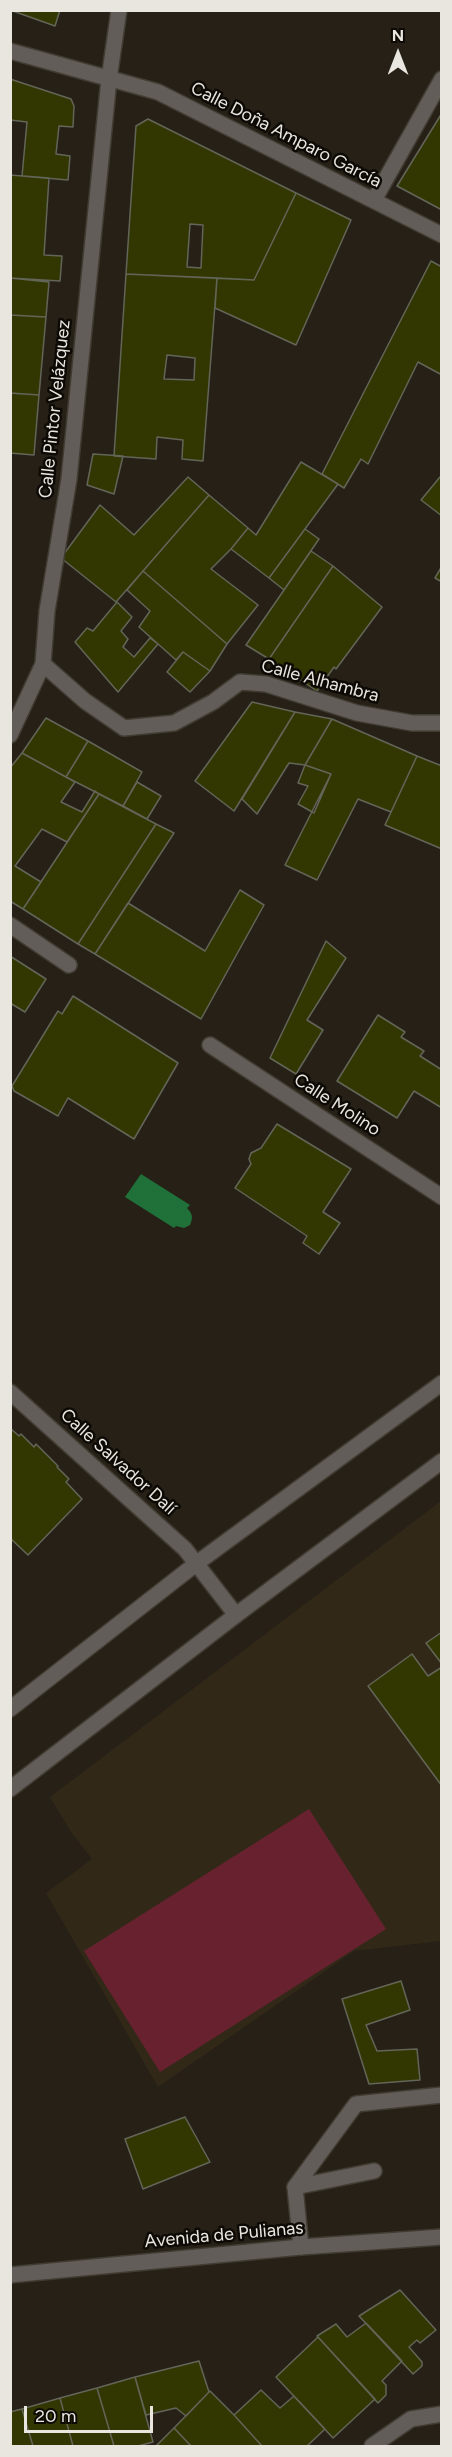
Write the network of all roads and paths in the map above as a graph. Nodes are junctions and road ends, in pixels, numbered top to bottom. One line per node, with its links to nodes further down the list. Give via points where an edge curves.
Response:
1 (119, 10): 3 (street, Calle Pintor Velázquez)
2 (10, 51): 3 (street, Calle Doña Amparo García)
3 (109, 79): 5 (street, Calle Doña Amparo García, via 158,92); 7 (street, Calle Pintor Velázquez, via 69,479 47,611)
4 (441, 79): 5 (street)
5 (374, 200): 6 (street, Calle Doña Amparo García)
6 (441, 235)
7 (43, 664): 8 (street, Calle Alhambra, via 124,728 174,723 240,682 267,684 357,713 412,723); 9 (street, Calle Pintor Velázquez)
8 (441, 723)
9 (10, 735)
10 (10, 925): 11 (street)
11 (69, 965)
12 (210, 1045): 13 (street, Calle Molino)
13 (441, 1197)
14 (441, 1383): 17 (street)
15 (10, 1392): 17 (street, Calle Salvador Dalí)
16 (441, 1461): 18 (street)
17 (196, 1563): 18 (street, Calle Salvador Dalí); 19 (street)
18 (236, 1615): 20 (street)
19 (10, 1710)
20 (10, 1789)
21 (441, 2095): 23 (street, via 356,2104)
22 (374, 2171): 23 (street)
23 (295, 2187): 25 (street)
24 (441, 2237): 25 (street, Avenida de Pulianas)
25 (302, 2247): 26 (street, Avenida de Pulianas)
26 (10, 2275)
27 (440, 2414): 28 (street, via 411,2419)
28 (372, 2446)

